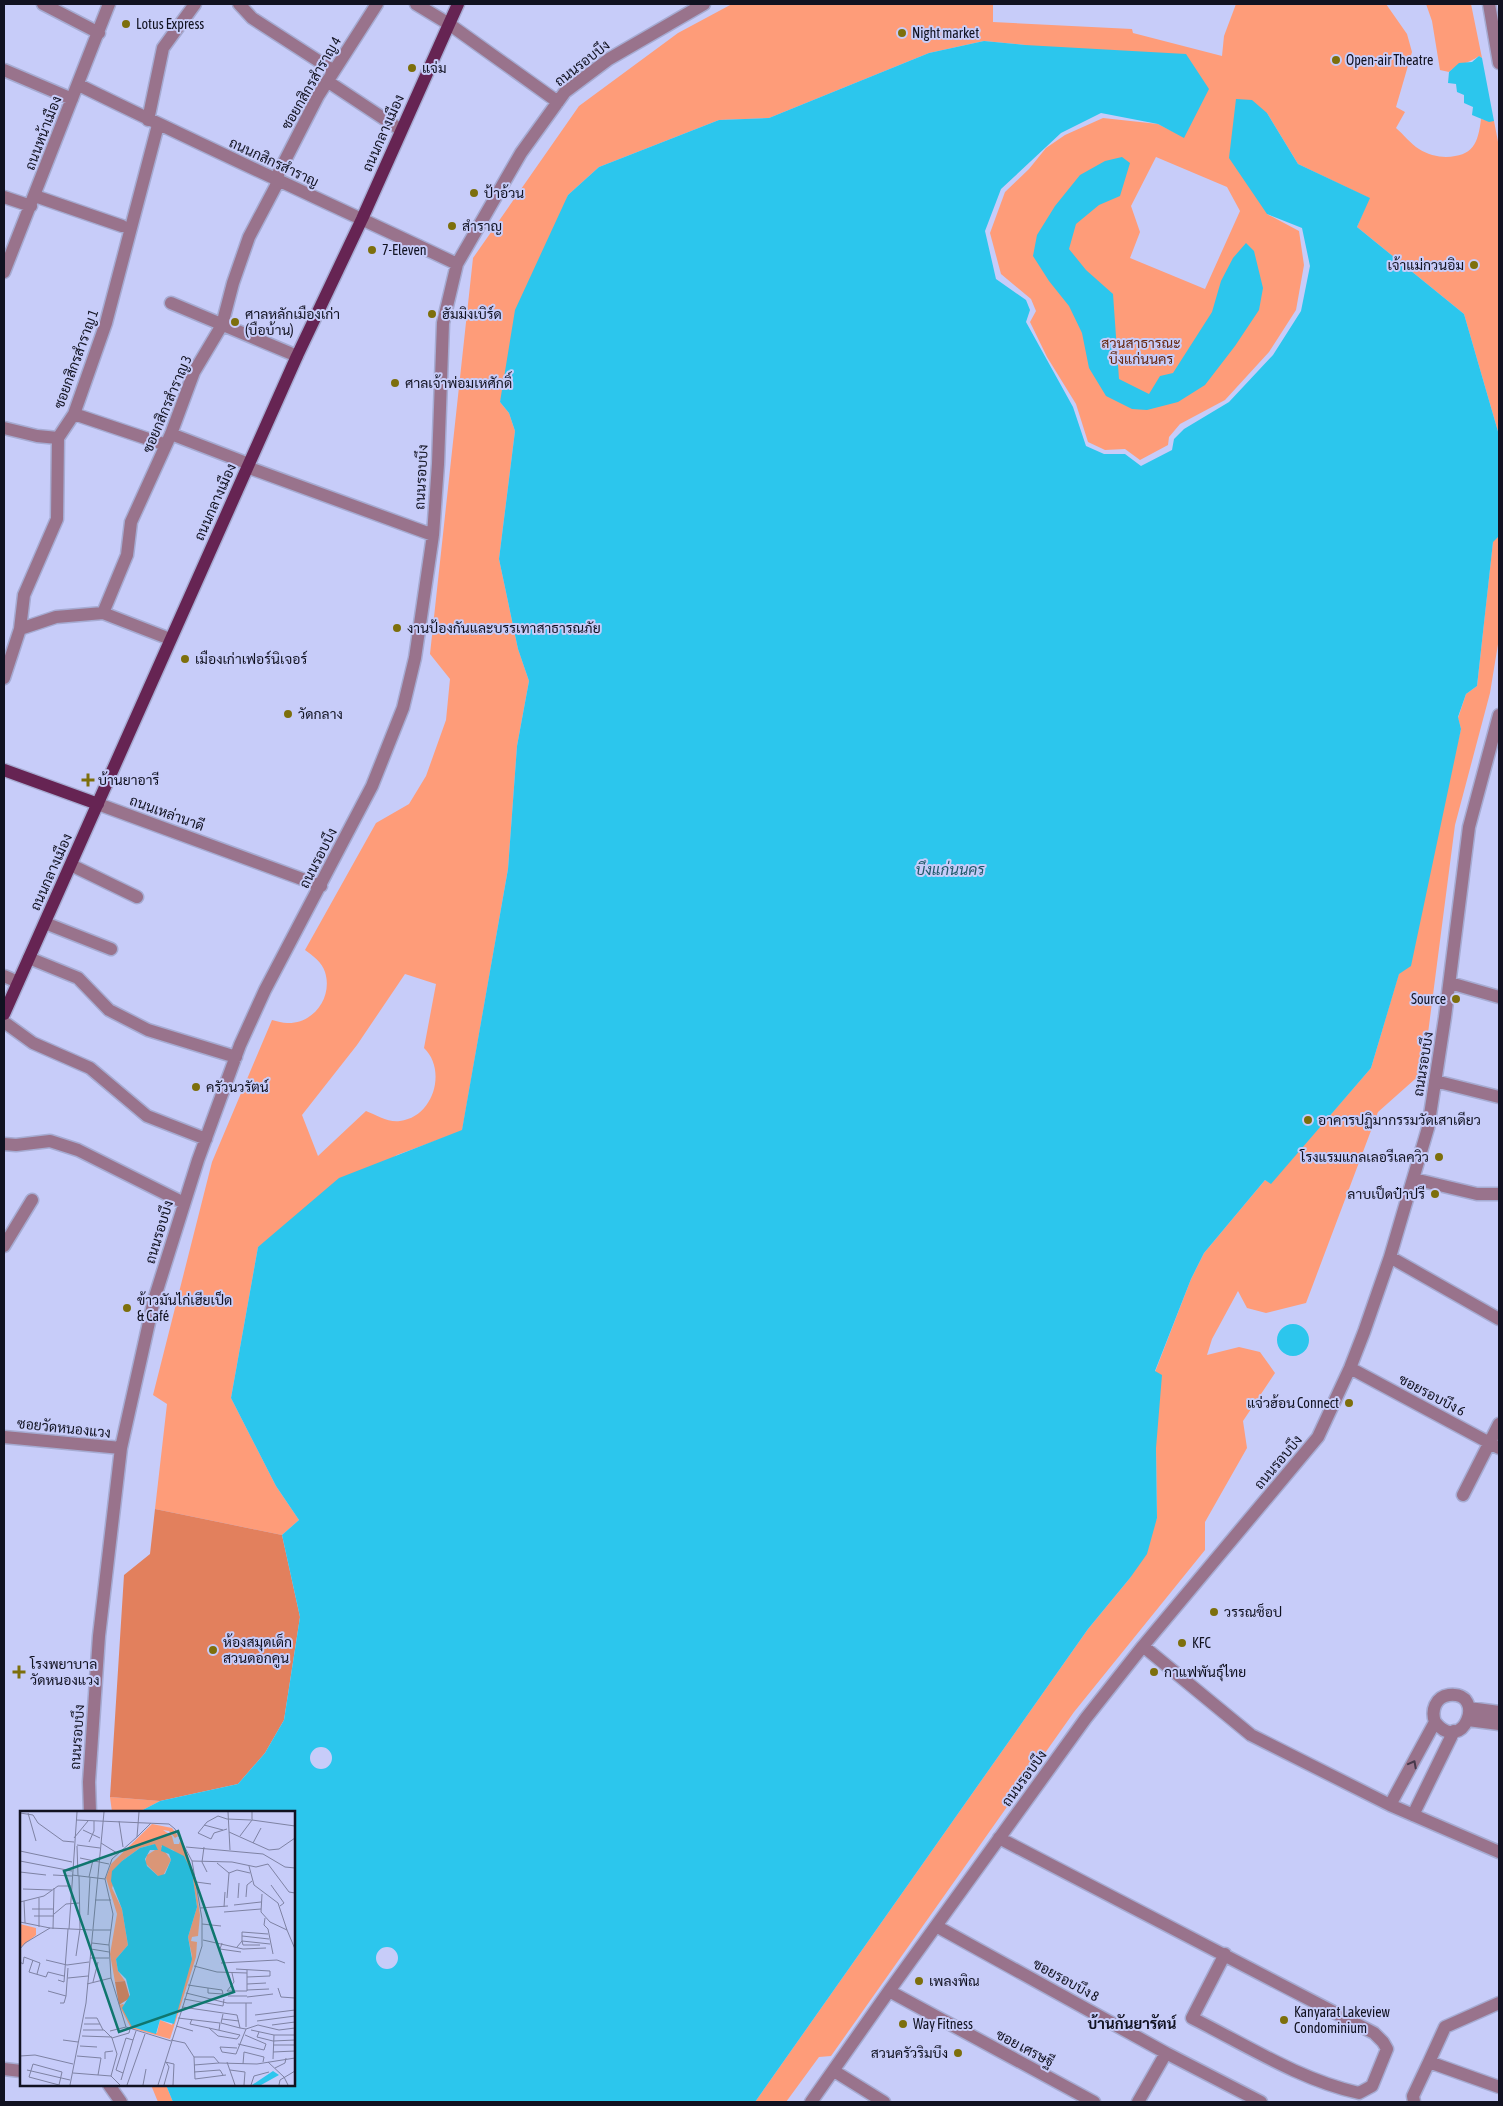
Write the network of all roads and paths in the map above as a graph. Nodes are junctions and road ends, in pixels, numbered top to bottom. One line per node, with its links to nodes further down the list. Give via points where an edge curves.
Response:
1 (43, 4): 12 (street)
2 (109, 4): 12 (street, ถนนหน้าเมือง)
3 (195, 4): 20 (street, ซอยกสิกรสำราญ 1, via 163,48)
4 (239, 4): 15 (street, via 252,18)
5 (377, 4): 15 (street, ซอยกสิกรสำราญ 4)
6 (416, 4): 11 (street)
7 (458, 4): 11 (main road, ถนนกลางเมือง)
8 (704, 4): 10 (street, ถนนรอบบึง)
9 (1489, 4): 13 (street)
10 (689, 7): 19 (street, ถนนรอบบึง, via 609,59 565,92)
11 (449, 24): 19 (street); 21 (main road, ถนนกลางเมือง)
12 (99, 33): 17 (street, ถนนหน้าเมือง)
13 (1499, 63)
14 (4, 70): 18 (street)
15 (334, 71): 16 (street, ซอยกสิกรสำราญ 4)
16 (327, 82): 21 (street); 22 (street, ซอยกสิกรสำราญ 4)
17 (78, 85): 18 (street, ถนนหน้าเมือง); 20 (street, ถนนกสิกรสำราญ)
18 (72, 99): 24 (street, ถนนหน้าเมือง)
19 (558, 102): 27 (street, ถนนรอบบึง, via 521,152)
20 (153, 122): 22 (street, ถนนกสิกรสำราญ); 32 (street, ซอยกสิกรสำราญ 1, via 106,323)
21 (401, 130): 25 (main road, ถนนกลางเมือง)
22 (276, 181): 25 (street, ถนนกสิกรสำราญ); 30 (street, ซอยกสิกรสำราญ 3, via 249,237 232,283)
23 (4, 197): 24 (street)
24 (33, 201): 26 (street); 28 (street, ถนนหน้าเมือง)
25 (362, 219): 27 (street, ถนนกสิกรสำราญ); 31 (main road, ถนนกลางเมือง)
26 (122, 226)
27 (457, 264): 37 (street, ถนนรอบบึง, via 443,323)
28 (4, 272)
29 (171, 303): 30 (street)
30 (222, 326): 31 (street); 35 (street, ซอยกสิกรสำราญ 3, via 194,372)
31 (297, 356): 36 (main road, ถนนกลางเมือง)
32 (74, 414): 34 (street, ซอยกสิกรสำราญ 1); 35 (street)
33 (4, 428): 34 (street)
34 (58, 438): 39 (street, via 57,519 24,595)
35 (168, 439): 36 (street); 38 (street, ซอยกสิกรสำราญ 3, via 131,522 127,555)
36 (248, 465): 37 (street); 40 (main road, ถนนกลางเมือง)
37 (433, 535): 46 (street, ถนนรอบบึง, via 415,658 402,708 372,786)
38 (103, 613): 39 (street, via 56,617); 40 (street)
39 (20, 629): 41 (street)
40 (170, 639): 44 (main road, ถนนกลางเมือง)
41 (4, 678)
42 (1499, 715): 53 (street, ถนนรอบบึง, via 1469,828)
43 (4, 770): 44 (main road, ถนนเหล่านาดี)
44 (98, 804): 45 (main road, ถนนกลางเมือง); 46 (street, ถนนเหล่านาดี)
45 (71, 866): 47 (street); 48 (main road, ถนนกลางเมือง)
46 (320, 886): 57 (street, ถนนรอบบึง, via 265,990)
47 (137, 897)
48 (45, 923): 49 (street); 50 (main road, ถนนกลางเมือง)
49 (111, 949)
50 (29, 958): 52 (main road, ถนนกลางเมือง); 57 (street, via 78,978 109,1010 148,1030)
51 (4, 976): 52 (street)
52 (18, 982): 55 (main road, ถนนกลางเมือง)
53 (1450, 983): 54 (street); 58 (street, ถนนรอบบึง)
54 (1499, 998)
55 (4, 1014)
56 (4, 1022): 60 (street, via 33,1043 90,1068 147,1116)
57 (236, 1057): 60 (street, ถนนรอบบึง)
58 (1435, 1081): 59 (street); 62 (street, ถนนรอบบึง, via 1428,1128)
59 (1499, 1097)
60 (206, 1139): 65 (street, ถนนรอบบึง)
61 (4, 1144): 65 (street, via 50,1141 69,1147)
62 (1414, 1179): 63 (street, via 1477,1194); 67 (street, ถนนรอบบึง)
63 (1499, 1194)
64 (32, 1200): 66 (street)
65 (184, 1203): 73 (street, ถนนรอบบึง, via 154,1300)
66 (4, 1246)
67 (1390, 1257): 68 (street); 69 (street, ถนนรอบบึง)
68 (1499, 1319)
69 (1350, 1368): 72 (street, ซอยรอบบึง 6); 75 (street, ถนนรอบบึง, via 1318,1437)
70 (1499, 1424): 72 (street)
71 (4, 1437): 73 (street, ซอยวัดหนองแวง)
72 (1495, 1445): 74 (street)
73 (121, 1448): 82 (street, ถนนรอบบึง, via 99,1636)
74 (1462, 1495)
75 (1143, 1646): 81 (street, via 1252,1735); 84 (street, ถนนรอบบึง)
76 (1499, 1712): 77 (street)
77 (1469, 1714): 78 (street, via 1466,1702 1456,1696 1444,1696 1435,1704); 79 (street); 80 (street, via 1465,1726)
78 (1435, 1722): 80 (street, via 1443,1730); 81 (street, one-way to 78)
79 (1499, 1724)
80 (1454, 1731): 83 (street)
81 (1390, 1805): 83 (street)
82 (90, 1811)
83 (1413, 1815): 86 (street)
84 (999, 1838): 87 (street, ถนนรอบบึง); 88 (street)
85 (1499, 1840): 86 (street)
86 (1494, 1850)
87 (936, 1926): 89 (street, ถนนรอบบึง); 91 (street, ซอยรอบบึง 8)
88 (1225, 1954): 88 (street, via 1379,2036 1387,2049 1372,2086 1359,2093 1337,2088 1192,2018)
89 (889, 1991): 95 (street, ถนนรอบบึง); 101 (street, ซอย เศรษฐี)
90 (1499, 2003): 92 (street, via 1445,2027)
91 (1166, 2052): 102 (street); 103 (street, ซอยรอบบึง 8)
92 (1429, 2062): 97 (street); 104 (street, via 1413,2096)
93 (4, 2069): 94 (street)
94 (20, 2071)
95 (834, 2071): 99 (street, ถนนรอบบึง); 100 (street)
96 (111, 2086): 98 (street)
97 (1499, 2087)
98 (121, 2102)
99 (811, 2102)
100 (884, 2102)
101 (1094, 2102)
102 (1138, 2102)
103 (1261, 2102)
104 (1414, 2102)

